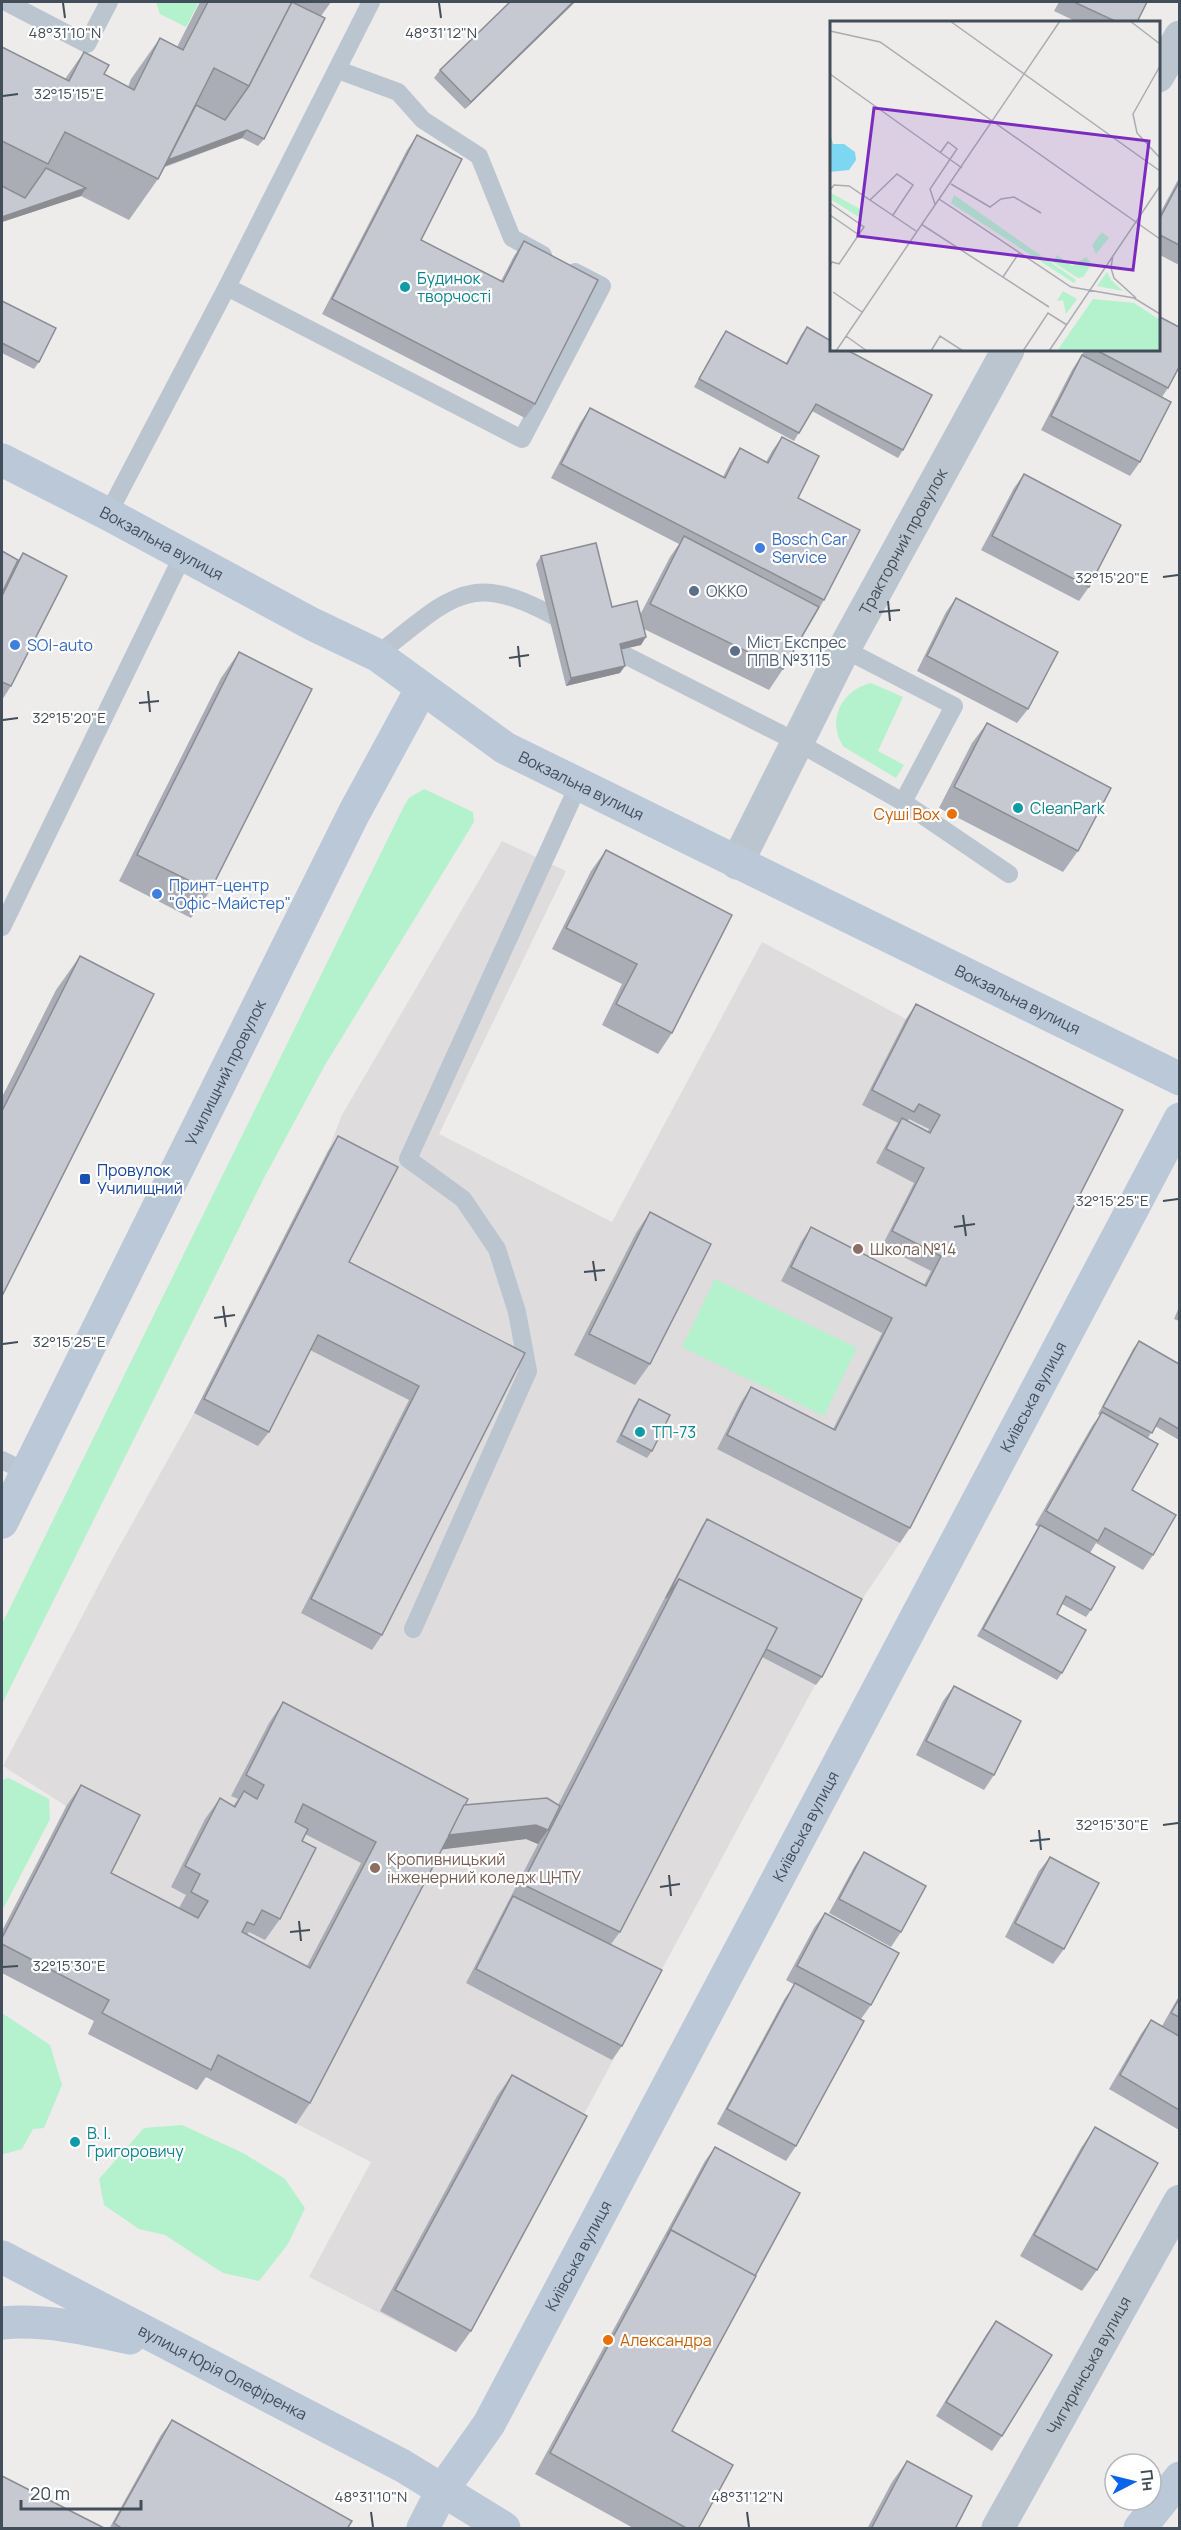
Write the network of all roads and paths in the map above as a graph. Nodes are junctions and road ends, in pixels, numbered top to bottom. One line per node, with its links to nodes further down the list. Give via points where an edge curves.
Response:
1 (9, 2): 2 (lane, via 87,44)
2 (109, 2)
3 (371, 2): 5 (lane)
4 (1179, 37): 6 (street)
5 (338, 70): 7 (lane); 7 (lane, via 398,92 423,120 479,156 512,238 602,286 522,439)
6 (1160, 71)
7 (227, 287): 10 (lane)
8 (1007, 351): 12 (street, Тракторний провулок)
9 (2, 460): 10 (street, Вокзальна вулиця)
10 (108, 514): 11 (street, Вокзальна вулиця)
11 (183, 555): 13 (street, Вокзальна вулиця); 20 (lane)
12 (844, 649): 15 (street, Тракторний провулок); 17 (lane, via 954,706)
13 (377, 655): 14 (street, Вокзальна вулиця); 15 (lane, via 433,610 458,596 474,592 507,595)
14 (422, 688): 16 (street, Вокзальна вулиця, via 505,748); 23 (street, Училищний провулок)
15 (797, 742): 17 (lane); 18 (street, Тракторний провулок)
16 (578, 786): 18 (street, Вокзальна вулиця); 25 (lane, via 408,1159 463,1199 497,1249 517,1312 528,1371)
17 (903, 802): 19 (lane)
18 (736, 863): 21 (street, Вокзальна вулиця)
19 (1009, 874)
20 (2, 927)
21 (1179, 1079)
22 (1179, 1119): 31 (street, Київська вулиця, via 489,2424)
23 (14, 1466): 24 (street, Училищний провулок)
24 (2, 1522)
25 (413, 1629)
26 (1179, 2201): 34 (street, Чигиринська вулиця)
27 (2, 2257): 29 (street, вулиця Юрія Олефіренка)
28 (2, 2323): 29 (street, via 24,2321 87,2328)
29 (178, 2350): 31 (street, вулиця Юрія Олефіренка)
30 (1179, 2478): 35 (street)
31 (443, 2489): 32 (street, Київська вулиця); 33 (street, вулиця Юрія Олефіренка)
32 (423, 2529)
33 (504, 2529)
34 (998, 2529)
35 (1140, 2529)

